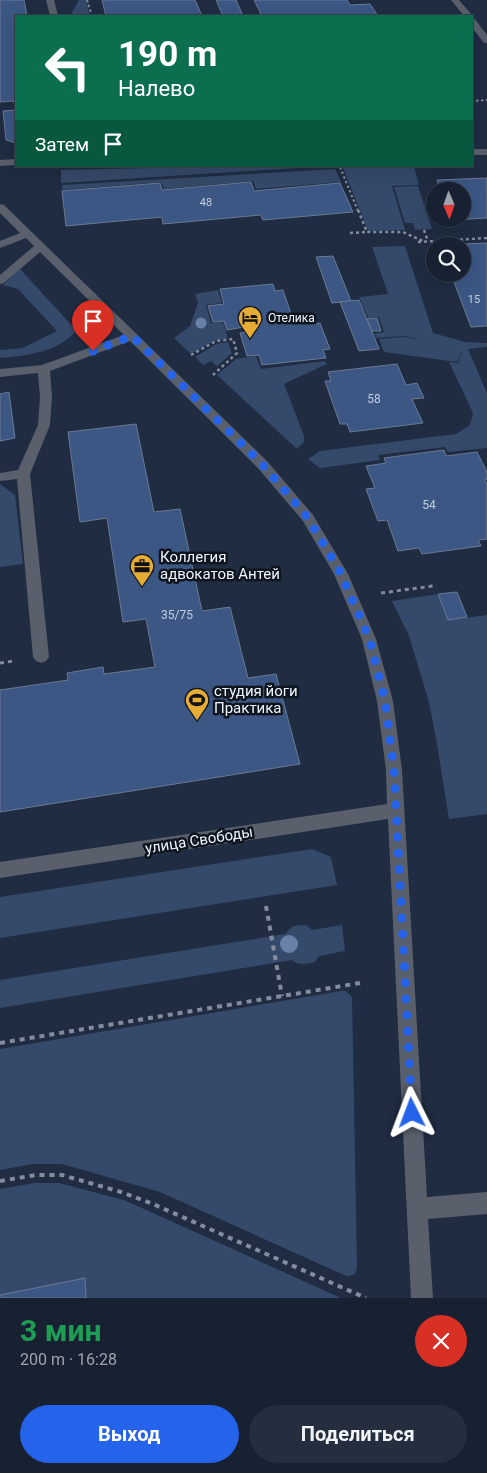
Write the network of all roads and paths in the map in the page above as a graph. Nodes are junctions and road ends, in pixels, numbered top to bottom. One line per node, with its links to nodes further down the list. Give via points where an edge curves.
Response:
1 (50, 0): 4 (street)
2 (87, 0): 5 (path)
3 (455, 0): 6 (street)
4 (54, 15)
5 (92, 15)
6 (467, 15)
7 (473, 23): 8 (street)
8 (487, 41)
9 (487, 100): 10 (path)
10 (473, 101)
11 (473, 152): 12 (street)
12 (487, 152)
13 (0, 162): 14 (street)
14 (15, 162)
15 (340, 167): 18 (path)
16 (0, 207): 20 (street)
17 (424, 230): 21 (path)
18 (367, 232): 19 (path); 24 (path, via 398,230)
19 (350, 233)
20 (27, 234): 26 (street); 27 (street)
21 (427, 237)
22 (487, 238): 23 (path)
23 (471, 239)
24 (423, 241): 25 (path)
25 (418, 242)
26 (0, 245)
27 (40, 247): 28 (street); 29 (street)
28 (0, 281)
29 (132, 336): 31 (street); 39 (street, via 262,464 308,518 341,574 369,638 385,701)
30 (191, 356): 33 (path, via 216,341 233,339 237,353)
31 (44, 370): 32 (street); 34 (street, via 44,425)
32 (0, 373)
33 (213, 374)
34 (23, 474): 35 (street); 38 (street)
35 (0, 476)
36 (433, 586): 37 (path)
37 (381, 594)
38 (41, 657)
39 (397, 810): 40 (street, улица Свободы); 47 (street)
40 (0, 870)
41 (266, 906): 43 (path)
42 (360, 983): 43 (path)
43 (282, 996): 44 (path)
44 (0, 1043)
45 (0, 1182): 48 (path, via 36,1175 62,1175 121,1192)
46 (487, 1203): 47 (street)
47 (416, 1209): 49 (street)
48 (366, 1298)
49 (422, 1298)

